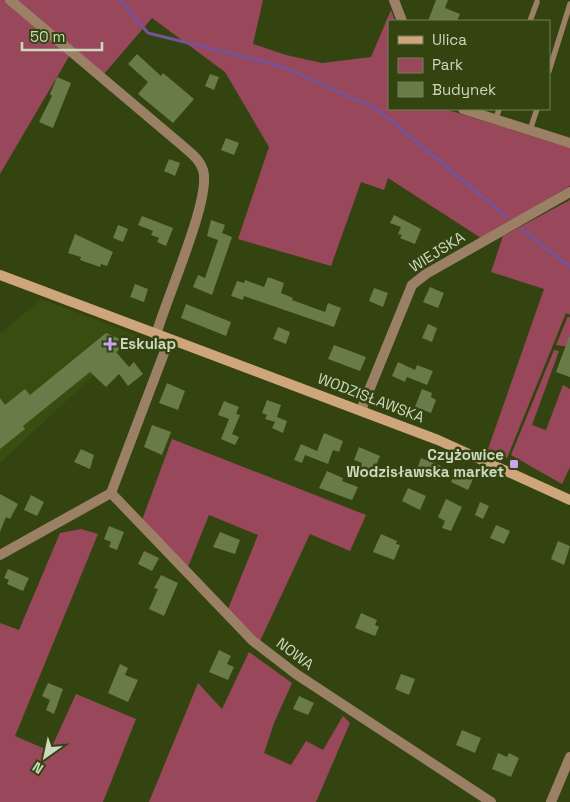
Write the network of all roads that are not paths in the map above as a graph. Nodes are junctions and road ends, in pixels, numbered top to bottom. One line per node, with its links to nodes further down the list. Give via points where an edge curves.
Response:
1 (10, 0): 16 (street, via 198,159 204,171 200,209)
2 (394, 0): 5 (street)
3 (537, 2): 6 (lane)
4 (570, 4): 7 (lane)
5 (402, 20)
6 (530, 20)
7 (550, 68)
8 (466, 110): 11 (street)
9 (500, 110): 11 (lane)
10 (537, 110): 12 (lane)
11 (496, 119): 12 (street)
12 (530, 130): 13 (street)
13 (570, 143)
14 (570, 192): 18 (street, WIEJSKA, via 412,285)
15 (0, 275): 16 (street, WODZISŁAWSKA)
16 (156, 335): 17 (street, WODZISŁAWSKA)
17 (169, 340): 18 (street, WODZISŁAWSKA); 19 (street)
18 (361, 410): 20 (street, WODZISŁAWSKA)
19 (111, 493): 21 (street); 23 (street, NOWA, via 253,641 296,674)
20 (569, 497)
21 (0, 555)
22 (570, 757): 24 (street)
23 (491, 802)
24 (551, 802)

